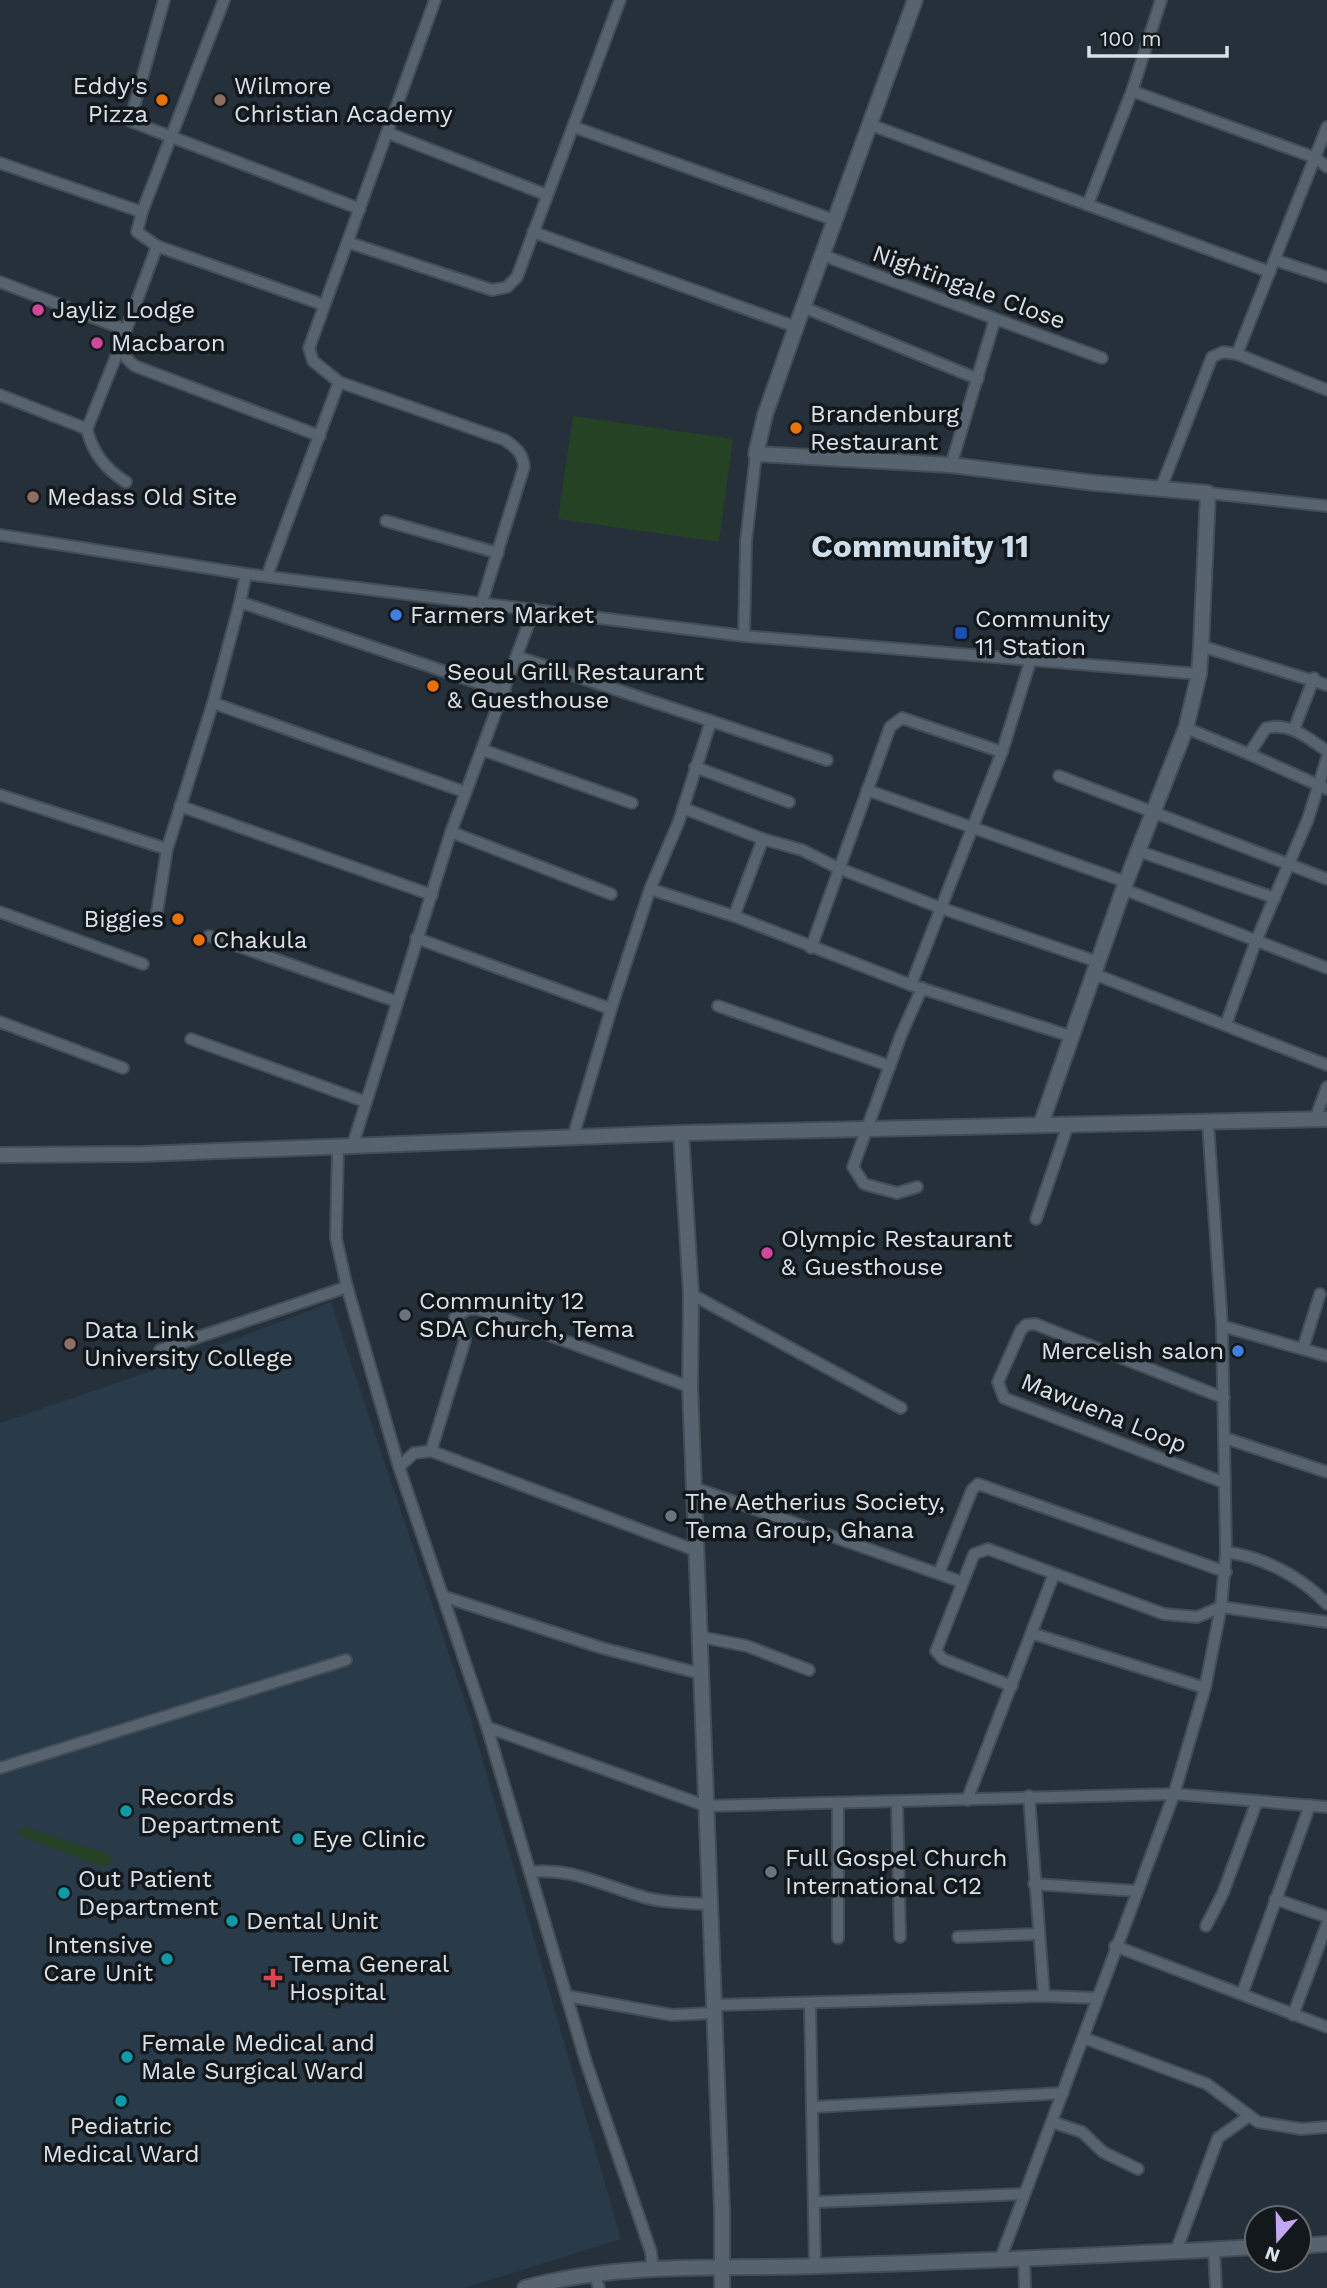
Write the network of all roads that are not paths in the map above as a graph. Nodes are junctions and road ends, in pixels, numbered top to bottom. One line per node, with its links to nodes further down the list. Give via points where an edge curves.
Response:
1 (164, 0): 12 (street, via 129,117)
2 (224, 0): 12 (street)
3 (435, 0): 11 (street)
4 (620, 0): 9 (street)
5 (915, 0): 8 (street)
6 (1161, 0): 7 (street)
7 (1132, 91): 13 (street); 17 (street)
8 (871, 125): 17 (street); 20 (street)
9 (574, 127): 16 (street); 20 (street)
10 (1327, 127): 13 (street)
11 (388, 133): 16 (street); 18 (street)
12 (170, 138): 18 (street); 19 (street)
13 (1316, 158): 15 (street); 25 (street)
14 (0, 163): 19 (street)
15 (1327, 167)
16 (547, 195): 21 (street)
17 (1088, 204): 26 (street)
18 (360, 209): 22 (street)
19 (142, 212): 23 (street, via 137,232)
20 (834, 220): 24 (street)
21 (533, 232): 22 (street, via 517,277 507,288 492,290); 32 (street)
22 (350, 243): 29 (street)
23 (157, 246): 29 (street); 33 (street)
24 (822, 255): 30 (street); 31 (street, Nightingale Close)
25 (1275, 260): 26 (street); 27 (street)
26 (1270, 272): 34 (street)
27 (1327, 277)
28 (0, 282): 33 (street)
29 (324, 305): 37 (street, via 309,348 313,361)
30 (803, 307): 32 (street); 36 (street)
31 (995, 319): 35 (street, Nightingale Close); 36 (street)
32 (796, 327): 42 (street)
33 (124, 335): 40 (street); 41 (street, via 122,352 135,366)
34 (1237, 354): 38 (street); 45 (street, via 1223,352 1212,357)
35 (1102, 358)
36 (978, 379): 43 (street)
37 (339, 382): 41 (street); 50 (street, via 505,440 519,450 524,467)
38 (1327, 390)
39 (0, 396): 40 (street)
40 (88, 429): 44 (street, via 91,447)
41 (320, 436): 52 (street)
42 (756, 454): 43 (street); 56 (street, via 746,541)
43 (951, 465): 45 (street)
44 (126, 482)
45 (1161, 488): 46 (street)
46 (1208, 493): 47 (street); 57 (street)
47 (1327, 506)
48 (386, 521): 50 (street)
49 (0, 534): 51 (street)
50 (498, 553): 54 (street)
51 (246, 574): 52 (street); 53 (street)
52 (267, 576): 54 (street)
53 (240, 602): 63 (street); 64 (street)
54 (482, 602): 55 (street)
55 (534, 608): 56 (street); 58 (street)
56 (744, 636): 59 (street)
57 (1202, 646): 60 (street); 61 (street)
58 (518, 657): 63 (street); 65 (street)
59 (1031, 659): 60 (street); 70 (street)
60 (1199, 674): 66 (street)
61 (1314, 678): 62 (street); 67 (street)
62 (1327, 685)
63 (505, 692): 68 (street)
64 (213, 703): 78 (street); 82 (street)
65 (711, 721): 73 (street); 74 (street)
66 (1186, 728): 71 (street); 84 (street)
67 (1294, 730): 69 (street); 71 (street, via 1277,725 1266,728)
68 (483, 750): 78 (street); 81 (street)
69 (1327, 751)
70 (1002, 752): 77 (street, via 902,718 890,727); 85 (street)
71 (1249, 754): 76 (street)
72 (1327, 758): 76 (street)
73 (827, 761)
74 (695, 767): 80 (street); 83 (street)
75 (1059, 776): 84 (street)
76 (1322, 787): 90 (street)
77 (867, 790): 85 (street); 91 (street)
78 (465, 792): 86 (street)
79 (0, 795): 88 (street)
80 (789, 802)
81 (632, 803)
82 (180, 806): 88 (street); 96 (street)
83 (682, 808): 87 (street); 94 (street)
84 (1153, 810): 89 (street); 90 (street)
85 (972, 828): 93 (street); 98 (street)
86 (451, 832): 95 (street); 96 (street)
87 (763, 839): 91 (street, via 802,850); 101 (street)
88 (166, 849): 100 (street)
89 (1138, 851): 93 (street); 97 (street)
90 (1289, 866): 92 (street); 97 (street)
91 (838, 868): 98 (street); 105 (street)
92 (1327, 879)
93 (1125, 885): 104 (street); 107 (street)
94 (650, 889): 101 (street); 112 (street)
95 (611, 894)
96 (432, 895): 103 (street)
97 (1275, 898): 104 (street)
98 (941, 908): 107 (street); 109 (street)
99 (0, 912): 106 (street)
100 (157, 912)
101 (734, 916): 105 (street)
102 (209, 936): 110 (street)
103 (416, 938): 110 (street); 112 (street)
104 (1256, 941): 108 (street); 114 (street)
105 (811, 948): 109 (street)
106 (143, 964)
107 (1096, 968): 114 (street); 115 (street)
108 (1327, 968)
109 (917, 987): 115 (street); 118 (street)
110 (396, 1001): 121 (street)
111 (718, 1006): 118 (street)
112 (611, 1009): 128 (street)
113 (0, 1021): 119 (street)
114 (1226, 1024): 117 (street)
115 (1070, 1036): 124 (street)
116 (191, 1039): 121 (street)
117 (1327, 1065)
118 (890, 1066): 126 (street)
119 (123, 1068)
120 (1327, 1087): 122 (street)
121 (366, 1102): 129 (street)
122 (1321, 1119): 123 (street)
123 (1208, 1122): 125 (street); 136 (street)
124 (1041, 1124): 125 (street); 126 (street)
125 (1068, 1125): 132 (street)
126 (868, 1130): 127 (street); 131 (street, via 853,1167 864,1184 897,1193)
127 (681, 1133): 128 (street); 134 (street)
128 (573, 1137): 129 (street)
129 (345, 1145): 130 (street); 133 (street, via 336,1238)
130 (0, 1155)
131 (917, 1187)
132 (1036, 1219)
133 (347, 1287): 138 (street); 145 (street)
134 (691, 1294): 140 (street); 142 (street)
135 (1320, 1294): 137 (street)
136 (1222, 1326): 137 (street); 141 (street)
137 (1303, 1348): 139 (street)
138 (160, 1350)
139 (1327, 1356)
140 (690, 1387): 144 (street, via 468,1309 455,1317 465,1340); 148 (street)
141 (1224, 1398): 143 (street); 147 (street, Mawuena Loop, via 1035,1324 1021,1330 999,1382 1004,1398)
142 (901, 1408)
143 (1225, 1438): 146 (street); 147 (street)
144 (431, 1451): 145 (street, via 414,1453); 149 (street)
145 (400, 1467): 155 (street)
146 (1327, 1472)
147 (1225, 1483): 150 (street)
148 (695, 1488): 149 (street); 152 (street)
149 (697, 1551): 160 (street)
150 (1226, 1552): 151 (street); 156 (street, via 1252,1556)
151 (1226, 1572): 152 (street, via 978,1485); 157 (street)
152 (939, 1573): 154 (street)
153 (1054, 1574): 154 (street, via 988,1549 974,1553); 157 (street, via 1164,1614 1197,1617); 159 (street)
154 (962, 1583): 164 (street, via 936,1651 943,1659)
155 (444, 1597): 163 (street, via 602,1648); 166 (street)
156 (1327, 1604)
157 (1222, 1608): 158 (street); 165 (street)
158 (1327, 1622)
159 (1034, 1634): 164 (street); 165 (street)
160 (701, 1637): 162 (street, via 747,1646); 163 (street)
161 (346, 1660): 167 (street)
162 (809, 1670)
163 (702, 1674): 175 (street)
164 (1013, 1686): 170 (street)
165 (1205, 1688): 168 (street)
166 (487, 1727): 175 (street); 177 (street)
167 (0, 1768)
168 (1174, 1794): 169 (street); 171 (street); 179 (street)
169 (1029, 1796): 170 (street); 178 (street)
170 (967, 1800): 172 (street)
171 (1257, 1801): 174 (street); 184 (street)
172 (897, 1802): 173 (street); 186 (street)
173 (838, 1805): 175 (street); 188 (street)
174 (1310, 1805): 176 (street); 180 (street)
175 (706, 1806): 181 (street)
176 (1327, 1807)
177 (530, 1872): 181 (street, via 572,1872 656,1900); 191 (street)
178 (1034, 1884): 179 (street); 185 (street)
179 (1137, 1891): 189 (street)
180 (1275, 1899): 182 (street); 190 (street)
181 (710, 1904): 195 (street)
182 (1327, 1917)
183 (1327, 1924): 196 (street)
184 (1206, 1926)
185 (1038, 1934): 187 (street); 192 (street)
186 (900, 1937)
187 (958, 1937)
188 (838, 1938)
189 (1115, 1946): 190 (street); 193 (street)
190 (1242, 1994): 196 (street)
191 (567, 1996): 195 (street, via 672,2015); 214 (street, via 649,2243)
192 (1044, 1996): 193 (street); 194 (street)
193 (1097, 1998): 198 (street)
194 (810, 2004): 195 (street); 200 (street)
195 (714, 2009): 212 (street)
196 (1293, 2015): 197 (street)
197 (1327, 2027)
198 (1084, 2038): 199 (street); 201 (street, via 1207,2084)
199 (1063, 2093): 200 (street); 202 (street)
200 (814, 2107): 206 (street)
201 (1250, 2116): 203 (street, via 1265,2125); 209 (street, via 1218,2138)
202 (1052, 2122): 204 (street, via 1082,2132 1103,2152); 205 (street)
203 (1327, 2127)
204 (1138, 2169)
205 (1024, 2194): 206 (street); 211 (street)
206 (816, 2202): 213 (street)
207 (1243, 2248): 208 (street)
208 (1214, 2250): 209 (street); 219 (street)
209 (1177, 2251): 210 (street)
210 (1024, 2259): 211 (street); 218 (street)
211 (1000, 2260): 213 (street)
212 (723, 2266): 213 (street); 214 (street); 217 (street)
213 (816, 2266)
214 (653, 2271): 215 (street)
215 (597, 2282): 216 (street)
216 (525, 2288)
217 (722, 2288)
218 (1025, 2288)
219 (1216, 2288)

